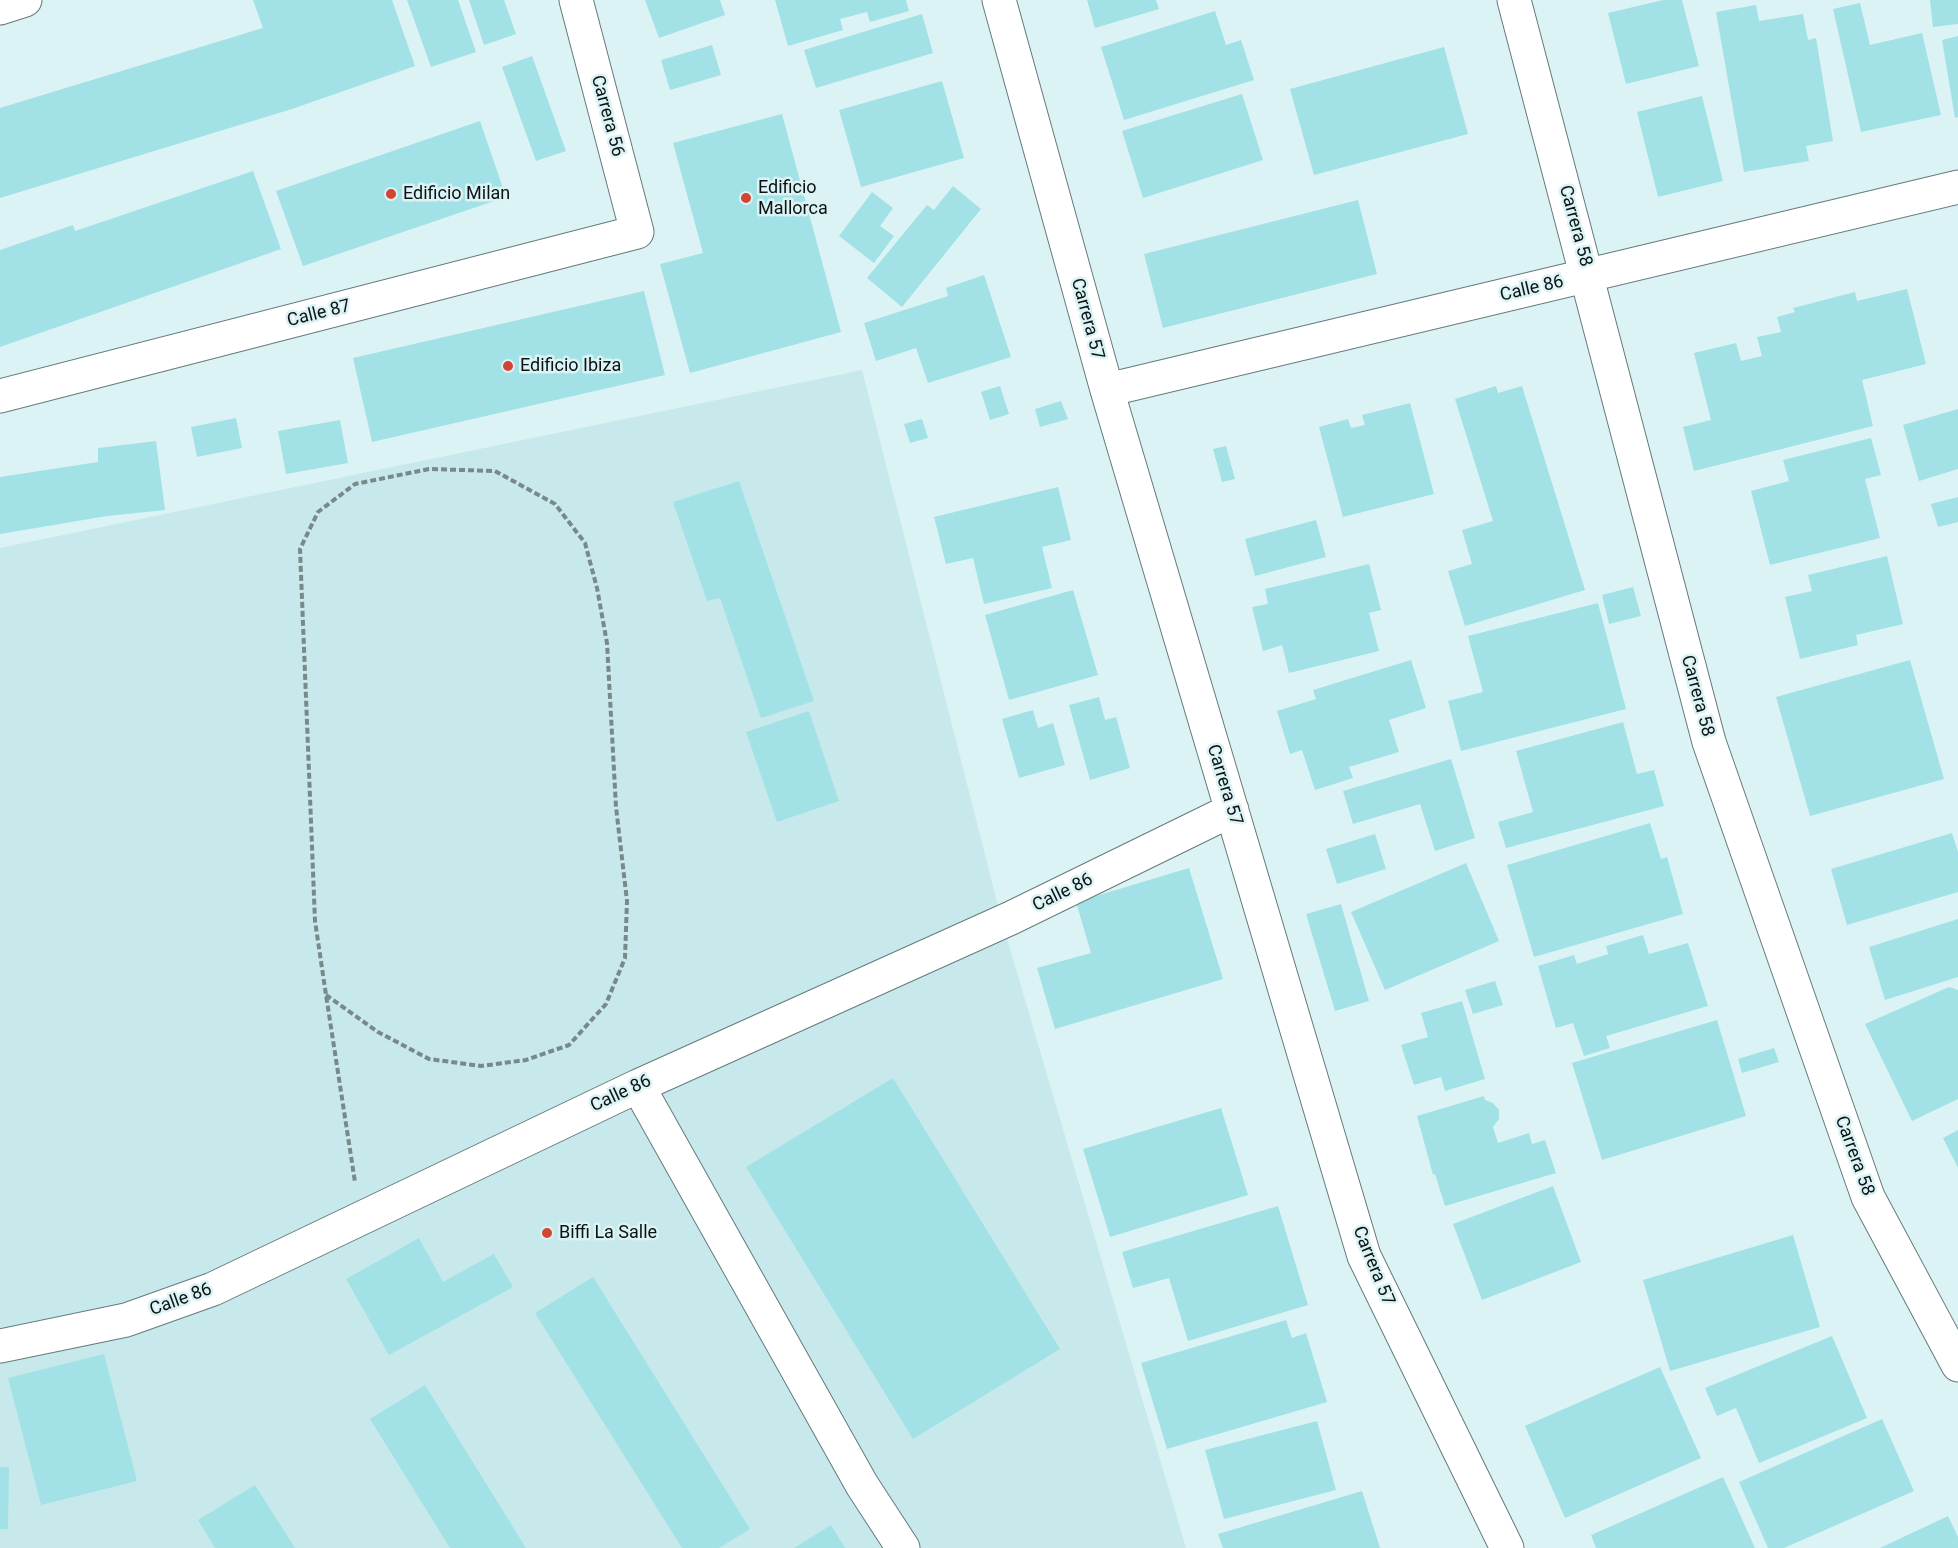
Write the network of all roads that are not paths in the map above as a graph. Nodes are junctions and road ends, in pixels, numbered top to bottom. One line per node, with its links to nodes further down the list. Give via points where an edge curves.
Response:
1 (25, 0): 5 (street)
2 (576, 0): 7 (street, Carrera 56)
3 (999, 0): 9 (street, Carrera 57)
4 (1514, 0): 8 (street, Carrera 58)
5 (0, 8)
6 (1958, 187): 8 (street, Calle 86)
7 (637, 232): 10 (street, Calle 87)
8 (1588, 275): 9 (street, Calle 86); 14 (street, Carrera 58, via 1708,742 1868,1197)
9 (1107, 390): 11 (street, Carrera 57)
10 (0, 396)
11 (1232, 810): 12 (street, Calle 86, via 1011,918); 16 (street, Carrera 57, via 1364,1256)
12 (638, 1086): 13 (street, Calle 86, via 213,1289 126,1320); 15 (street, via 862,1485)
13 (0, 1346)
14 (1958, 1365)
15 (903, 1548)
16 (1507, 1548)

